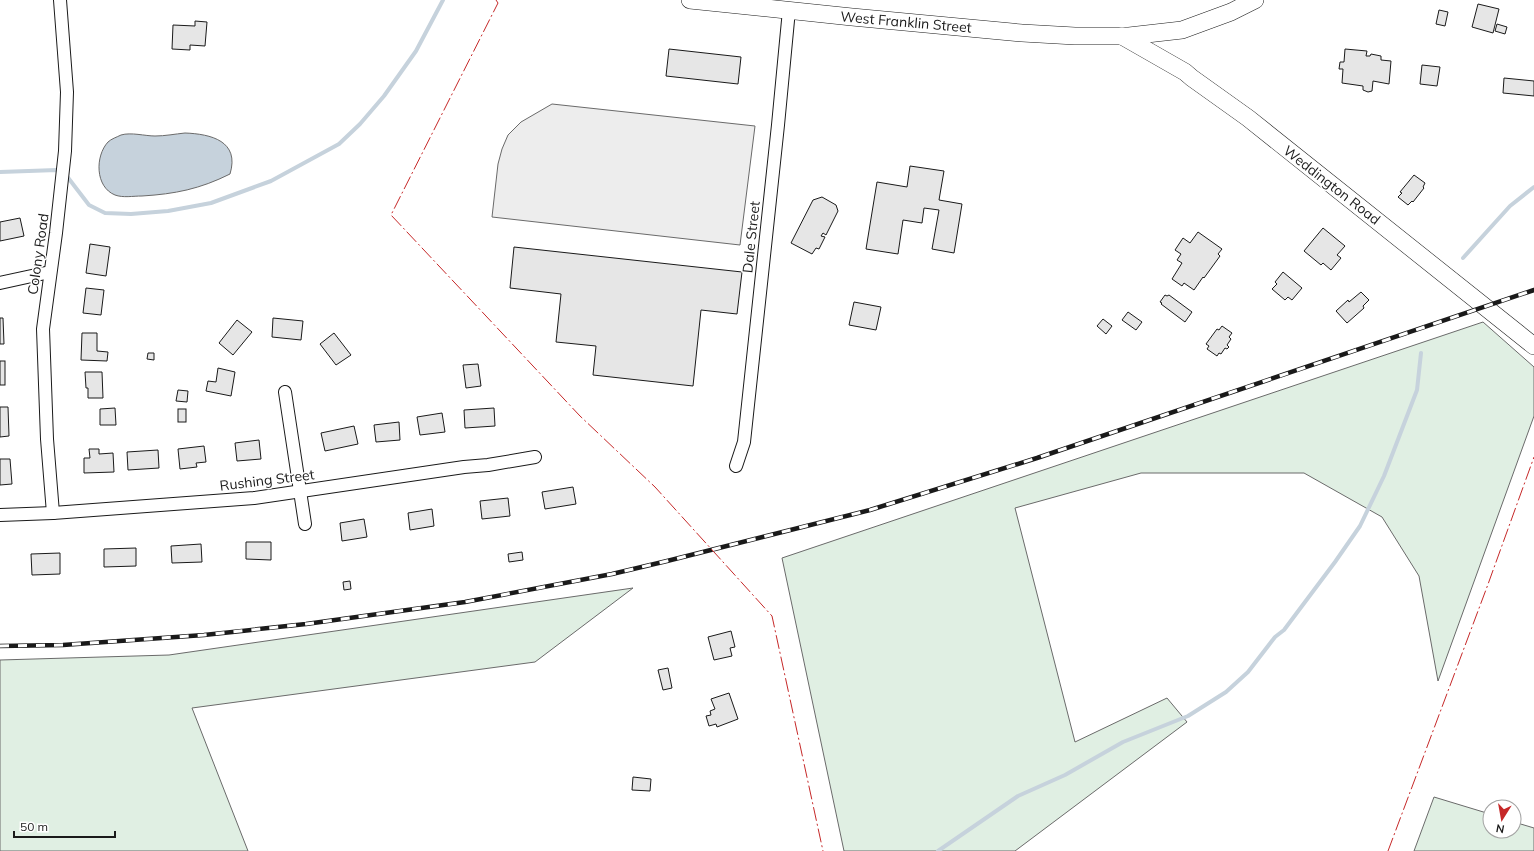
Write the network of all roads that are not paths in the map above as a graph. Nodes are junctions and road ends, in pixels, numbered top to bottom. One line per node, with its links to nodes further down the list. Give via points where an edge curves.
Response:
1 (60, 0): 6 (street, Colony Road, via 68,92 65,151)
2 (690, 0): 4 (main road, West Franklin Street)
3 (1255, 0): 5 (main road, West Franklin Street, via 1182,30)
4 (789, 10): 5 (main road, West Franklin Street, via 1022,33); 11 (street, Dale Street, via 744,442)
5 (1122, 36): 8 (main road, Weddington Road, via 1185,72 1248,118)
6 (50, 272): 7 (street); 13 (street, Colony Road, via 43,329)
7 (0, 283)
8 (1534, 346)
9 (284, 392): 12 (street)
10 (535, 457): 12 (street, Rushing Street)
11 (736, 466)
12 (300, 492): 13 (street, Rushing Street, via 254,498); 15 (street)
13 (53, 513): 14 (street, Rushing Street)
14 (0, 515)
15 (305, 524)

